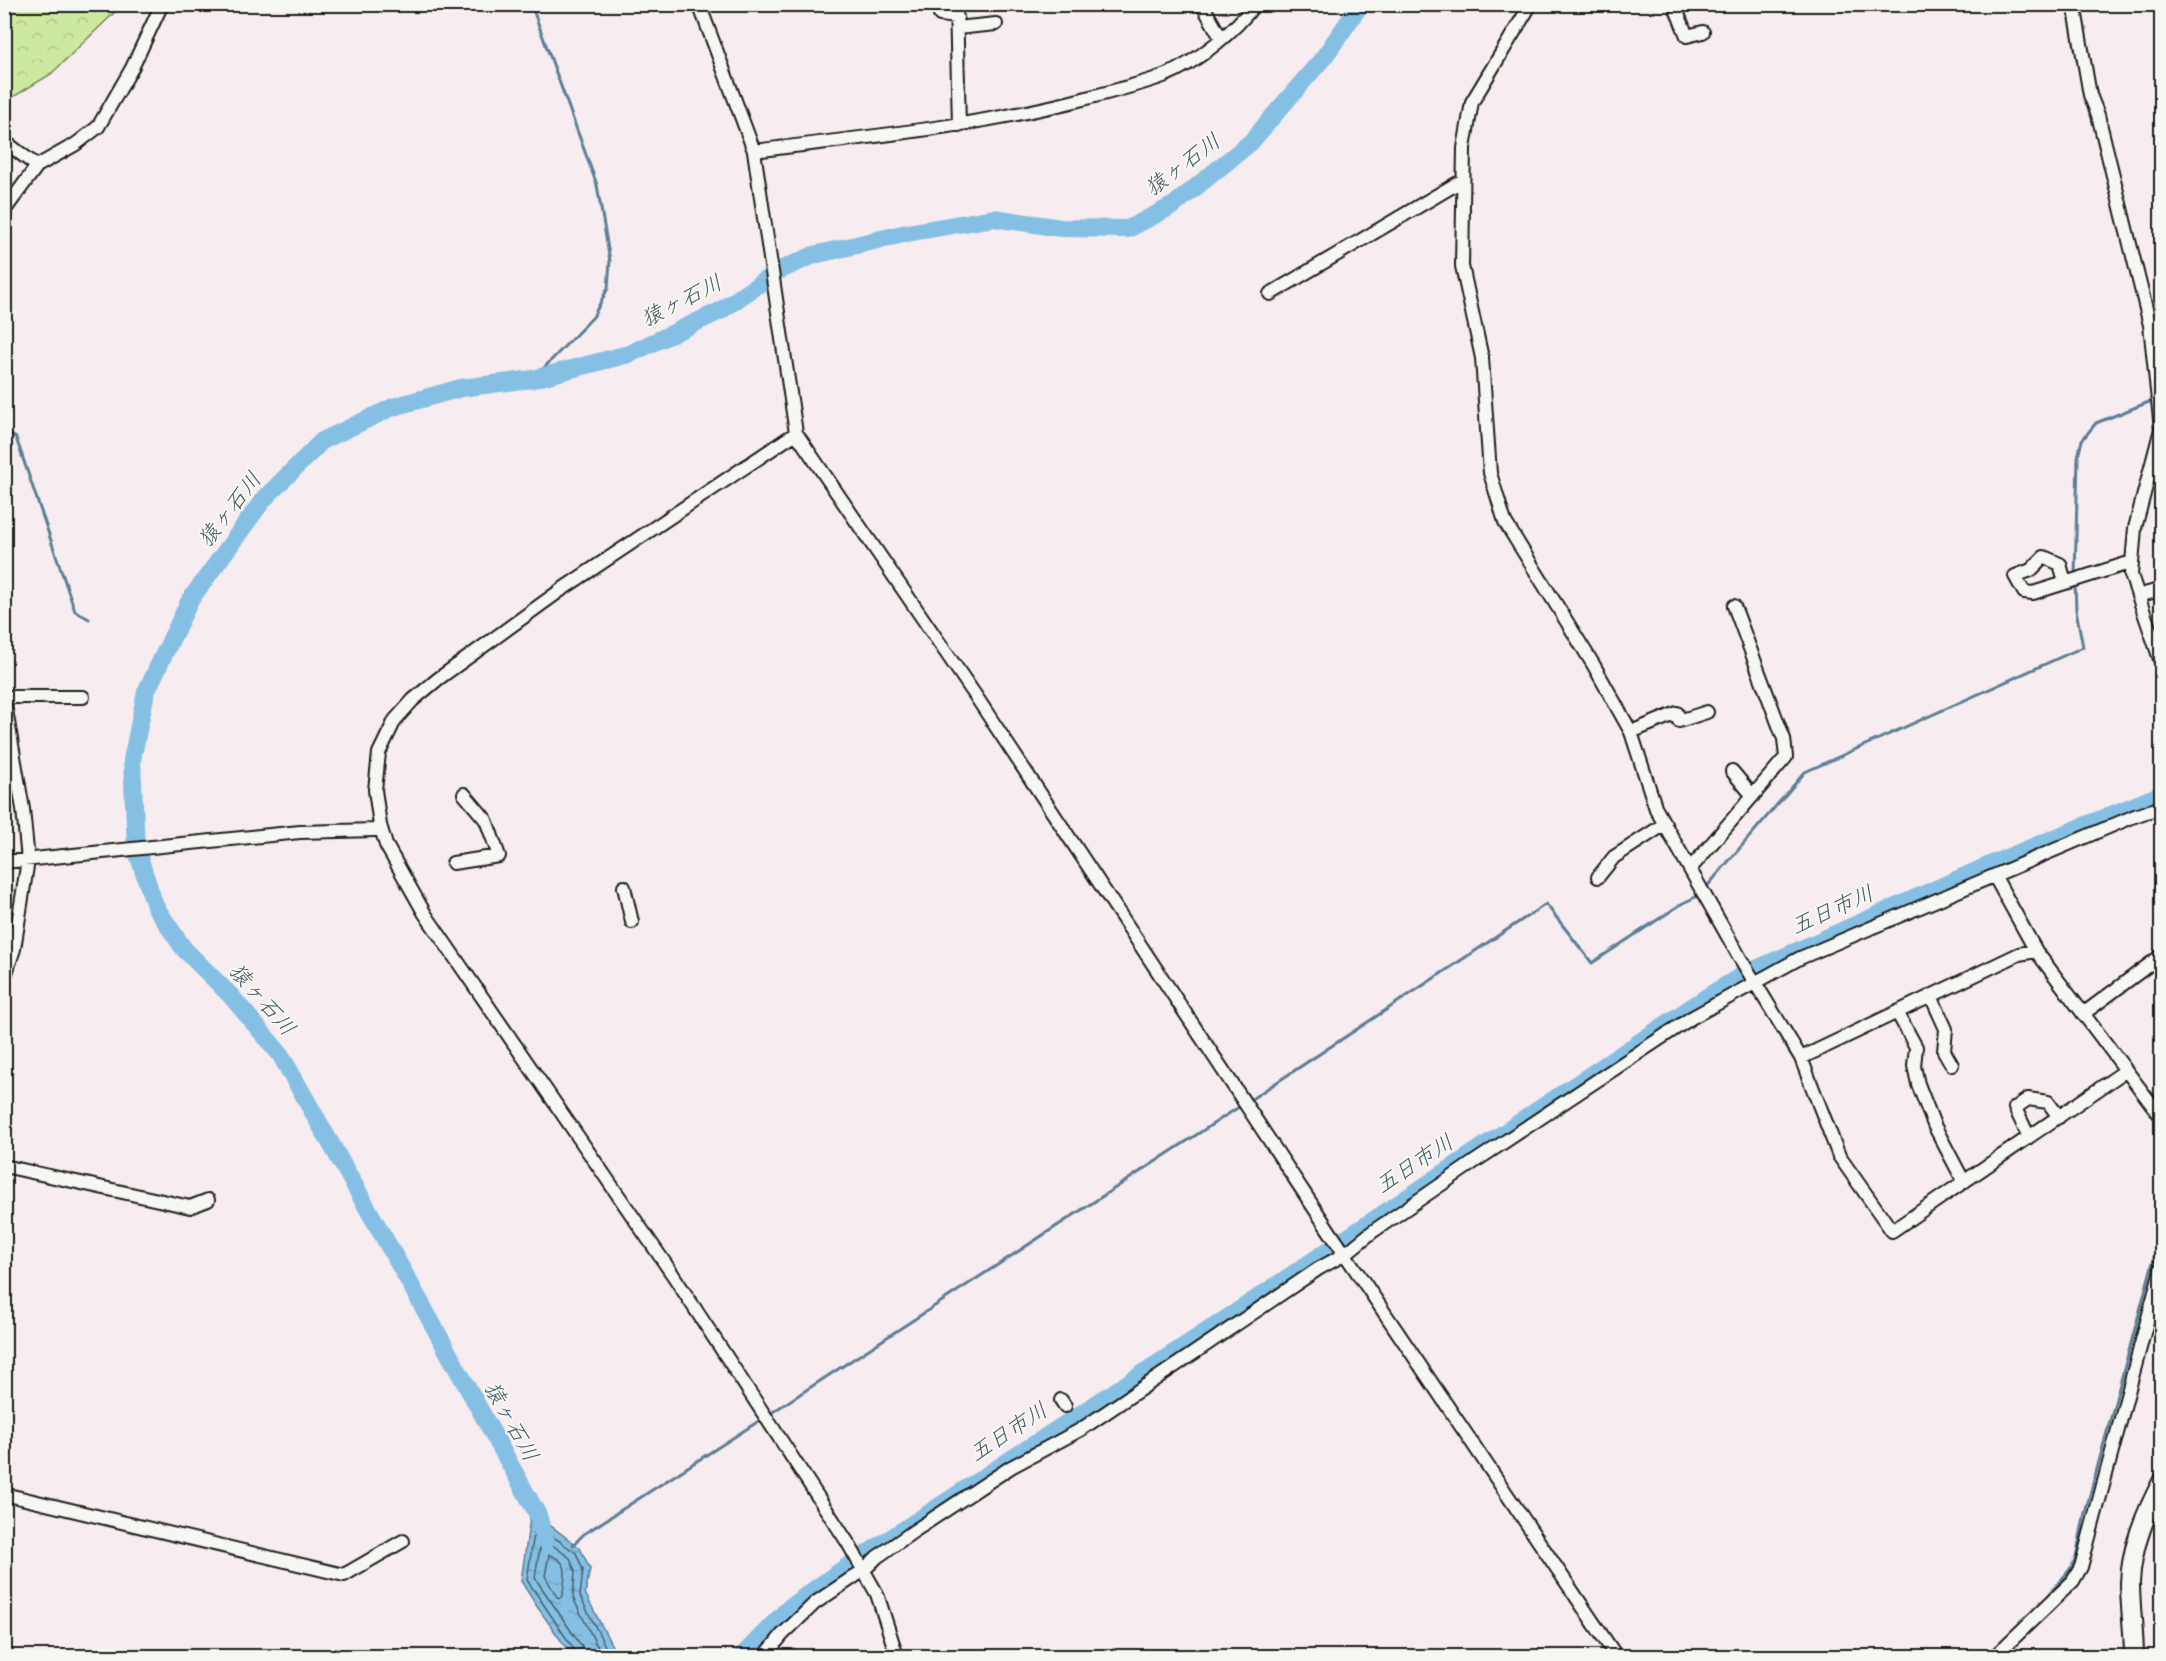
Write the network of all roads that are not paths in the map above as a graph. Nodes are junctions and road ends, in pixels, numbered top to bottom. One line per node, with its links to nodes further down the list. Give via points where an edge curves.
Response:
1 (162, 4): 16 (street, via 98,127)
2 (699, 4): 15 (street)
3 (1202, 4): 12 (street)
4 (1255, 4): 12 (street)
5 (1530, 4): 17 (street, via 1472,102)
6 (1674, 4): 11 (street, via 1687,36)
7 (2074, 4): 22 (street, via 2090,94 2150,326 2161,429)
8 (940, 15): 9 (street)
9 (956, 16): 10 (street); 13 (street)
10 (996, 24)
11 (1703, 32)
12 (1221, 38): 13 (street, via 1167,74 1027,113)
13 (959, 125): 15 (street)
14 (4, 141): 16 (street)
15 (754, 151): 20 (street)
16 (37, 166): 18 (street)
17 (1463, 180): 19 (street); 33 (street, via 1462,266 1482,358 1490,473 1505,522)
18 (4, 211)
19 (1269, 294)
20 (796, 433): 39 (street, via 561,590 413,700 395,720 379,753 375,790); 64 (street, via 981,704)
21 (2162, 468): 22 (street)
22 (2149, 474): 23 (street, via 2135,528)
23 (2132, 562): 24 (street); 26 (street, via 2131,575)
24 (2064, 582)
25 (2162, 589): 26 (street)
26 (2138, 596): 28 (street)
27 (1734, 606): 36 (street, via 1784,739 1786,757)
28 (2162, 665)
29 (4, 697): 30 (street); 32 (street)
30 (83, 697)
31 (1707, 712): 33 (street, via 1679,721 1677,713)
32 (6, 714): 40 (street)
33 (1631, 732): 38 (street, via 1656,809)
34 (1732, 771): 36 (street)
35 (464, 794): 42 (street, via 486,820 499,856)
36 (1753, 796): 43 (street)
37 (2162, 807): 44 (street)
38 (1665, 824): 43 (street); 45 (street, via 1614,857)
39 (380, 825): 40 (street, via 375,830 300,832); 69 (street, via 386,845 425,914 674,1275)
40 (28, 860): 41 (street); 50 (street, via 14,950)
41 (4, 862)
42 (453, 863)
43 (1690, 869): 51 (street)
44 (1995, 877): 48 (street); 51 (street, via 1800,958)
45 (1598, 878)
46 (624, 887): 47 (street)
47 (632, 922)
48 (2036, 951): 52 (street, via 2019,954); 54 (street)
49 (2162, 955): 54 (street)
50 (4, 979)
51 (1755, 981): 55 (street); 64 (street, via 1691,1018)
52 (1931, 996): 53 (street); 56 (street, via 1946,1029 1944,1051)
53 (1897, 1012): 55 (street); 62 (street, via 1916,1047 1914,1066 1918,1084 1934,1125)
54 (2083, 1014): 57 (street)
55 (1801, 1058): 62 (street, via 1839,1156 1892,1231)
56 (1952, 1065)
57 (2125, 1071): 58 (street); 59 (street)
58 (2059, 1117): 60 (street); 60 (street, via 2048,1102 2028,1099 2015,1108)
59 (2162, 1118)
60 (2029, 1137): 62 (street)
61 (4, 1166): 63 (street, via 190,1207)
62 (1964, 1182)
63 (208, 1200)
64 (1344, 1252): 69 (street, via 1080,1430 1001,1474); 72 (street)
65 (2162, 1266): 73 (street, via 2081,1567 2073,1581)
66 (2162, 1482): 74 (highway, via 2133,1557 2130,1582)
67 (4, 1494): 68 (street, via 344,1575)
68 (403, 1542)
69 (862, 1568): 70 (street, via 815,1603); 71 (street, via 877,1594)
70 (765, 1656)
71 (897, 1656)
72 (1616, 1656)
73 (1995, 1656)
74 (2134, 1656)

